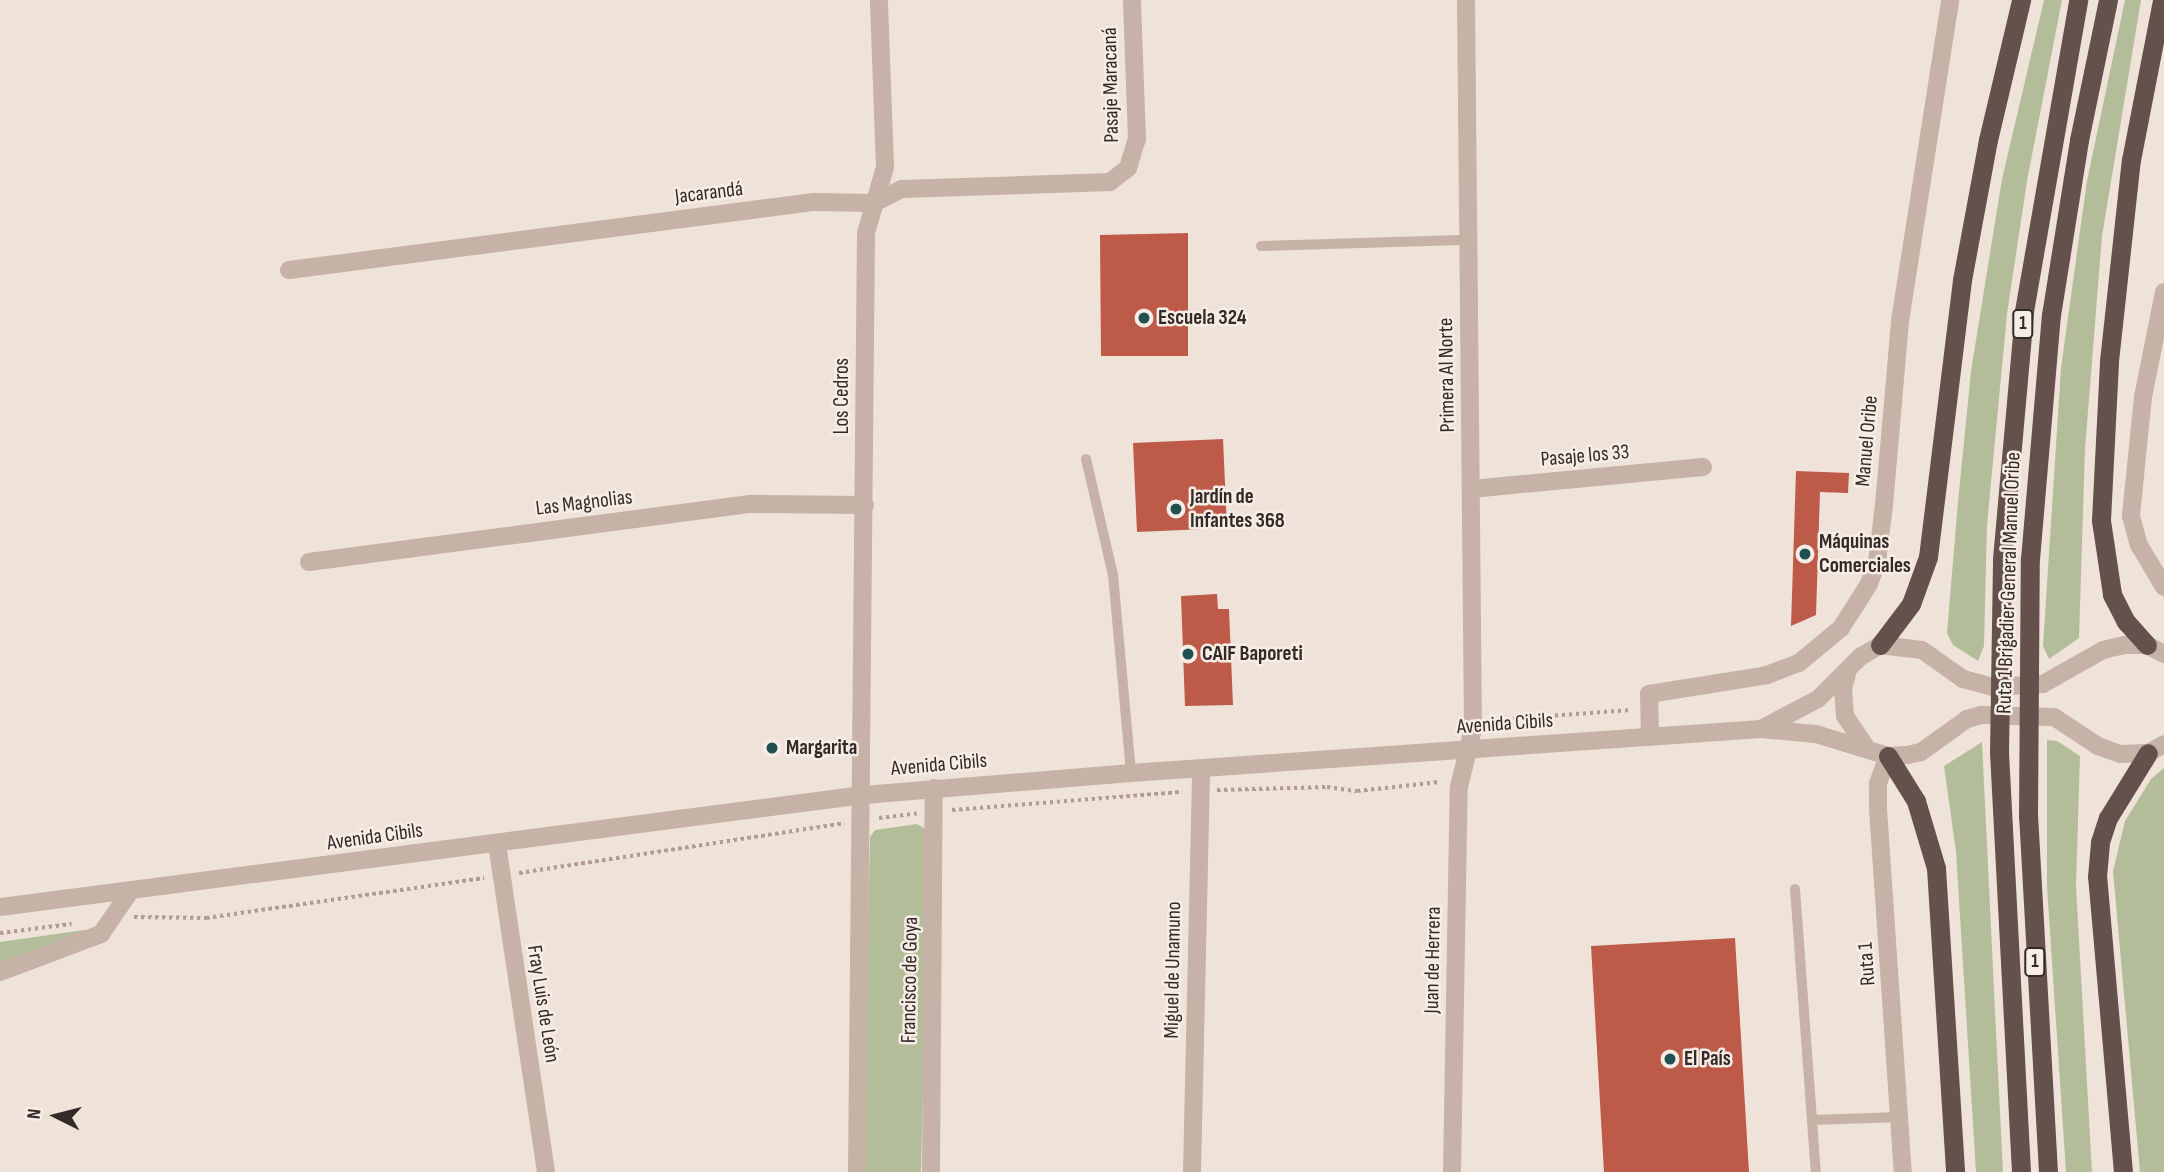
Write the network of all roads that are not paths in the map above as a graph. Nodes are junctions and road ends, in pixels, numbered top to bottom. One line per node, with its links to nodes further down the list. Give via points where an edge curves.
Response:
1 (879, 0): 10 (street, Los Cedros, via 885,167)
2 (1132, 0): 9 (street, Pasaje Maracaná, via 1137,139)
3 (1466, 0): 11 (street, Primera Al Norte)
4 (1950, 0): 26 (street, Manuel Oribe, via 1900,321 1884,505 1877,562 1869,584 1841,628 1799,663 1767,675 1649,694)
5 (2021, 0): 22 (highway, via 1962,280 1928,557 1911,604)
6 (2078, 0): 50 (highway, Ruta 1 Brigadier General Manuel Oribe / 1, via 2024,311 2007,484 1998,651)
7 (2108, 0): 51 (highway, Ruta 1 Brigadier General Manuel Oribe / 1, via 2074,164 2051,315 2039,419 2027,650 2027,752)
8 (2162, 0): 23 (highway, via 2131,160 2109,360 2101,520 2112,594 2126,622)
9 (1128, 168): 10 (street, Jacarandá, via 1111,182 902,189)
10 (874, 203): 13 (street, Jacarandá, via 813,202); 18 (street, Los Cedros, via 866,233)
11 (1469, 240): 12 (lane); 17 (street, Primera Al Norte)
12 (1261, 246)
13 (289, 270)
14 (2164, 292): 20 (street, via 2143,397 2131,516 2139,545)
15 (1086, 459): 32 (lane, via 1113,575)
16 (1703, 467): 17 (street, Pasaje los 33)
17 (1471, 489): 29 (street, Primera Al Norte, via 1473,729)
18 (864, 505): 19 (street, Las Magnolias, via 752,504); 34 (street, Los Cedros)
19 (310, 562)
20 (2159, 569): 21 (street)
21 (2164, 587)
22 (1880, 645): 23 (street, via 1922,650 1963,678 1993,687 2043,684 2102,650); 24 (street, Avenida Cibils)
23 (2155, 650)
24 (1848, 670): 25 (street, Avenida Cibils, via 1818,699); 27 (street, via 1844,716)
25 (1761, 729): 26 (street, Avenida Cibils); 27 (street, Avenida Cibils, via 1816,734)
26 (1650, 737): 29 (street, Avenida Cibils)
27 (1866, 747): 30 (street, Avenida Cibils)
28 (2156, 748): 30 (street, via 2109,751 2066,721 2045,715 1981,715 1967,719 1921,752); 52 (highway, via 2108,818 2099,842 2097,877)
29 (1468, 749): 31 (street, Avenida Cibils); 46 (street, Juan de Herrera, via 1459,787)
30 (1888, 756): 40 (street, Ruta 1, via 1878,784 1878,808); 49 (highway, via 1916,801 1936,868)
31 (1200, 769): 32 (street, Avenida Cibils); 45 (street, Miguel de Unamuno)
32 (1130, 773): 33 (street, Avenida Cibils)
33 (934, 788): 34 (street, Avenida Cibils); 44 (street, Francisco de Goya)
34 (864, 795): 35 (street, Avenida Cibils); 43 (street)
35 (497, 844): 37 (street, Avenida Cibils); 42 (street, Fray Luis de León)
36 (1795, 889): 41 (lane)
37 (131, 890): 38 (street, Avenida Cibils); 39 (street, via 101,934)
38 (0, 907)
39 (0, 972)
40 (1899, 1117): 41 (lane); 48 (street, Ruta 1)
41 (1813, 1120): 47 (lane)
42 (546, 1172)
43 (858, 1172)
44 (931, 1172)
45 (1192, 1172)
46 (1452, 1172)
47 (1816, 1172)
48 (1903, 1172)
49 (1955, 1172)
50 (2021, 1172)
51 (2048, 1172)
52 (2123, 1172)

